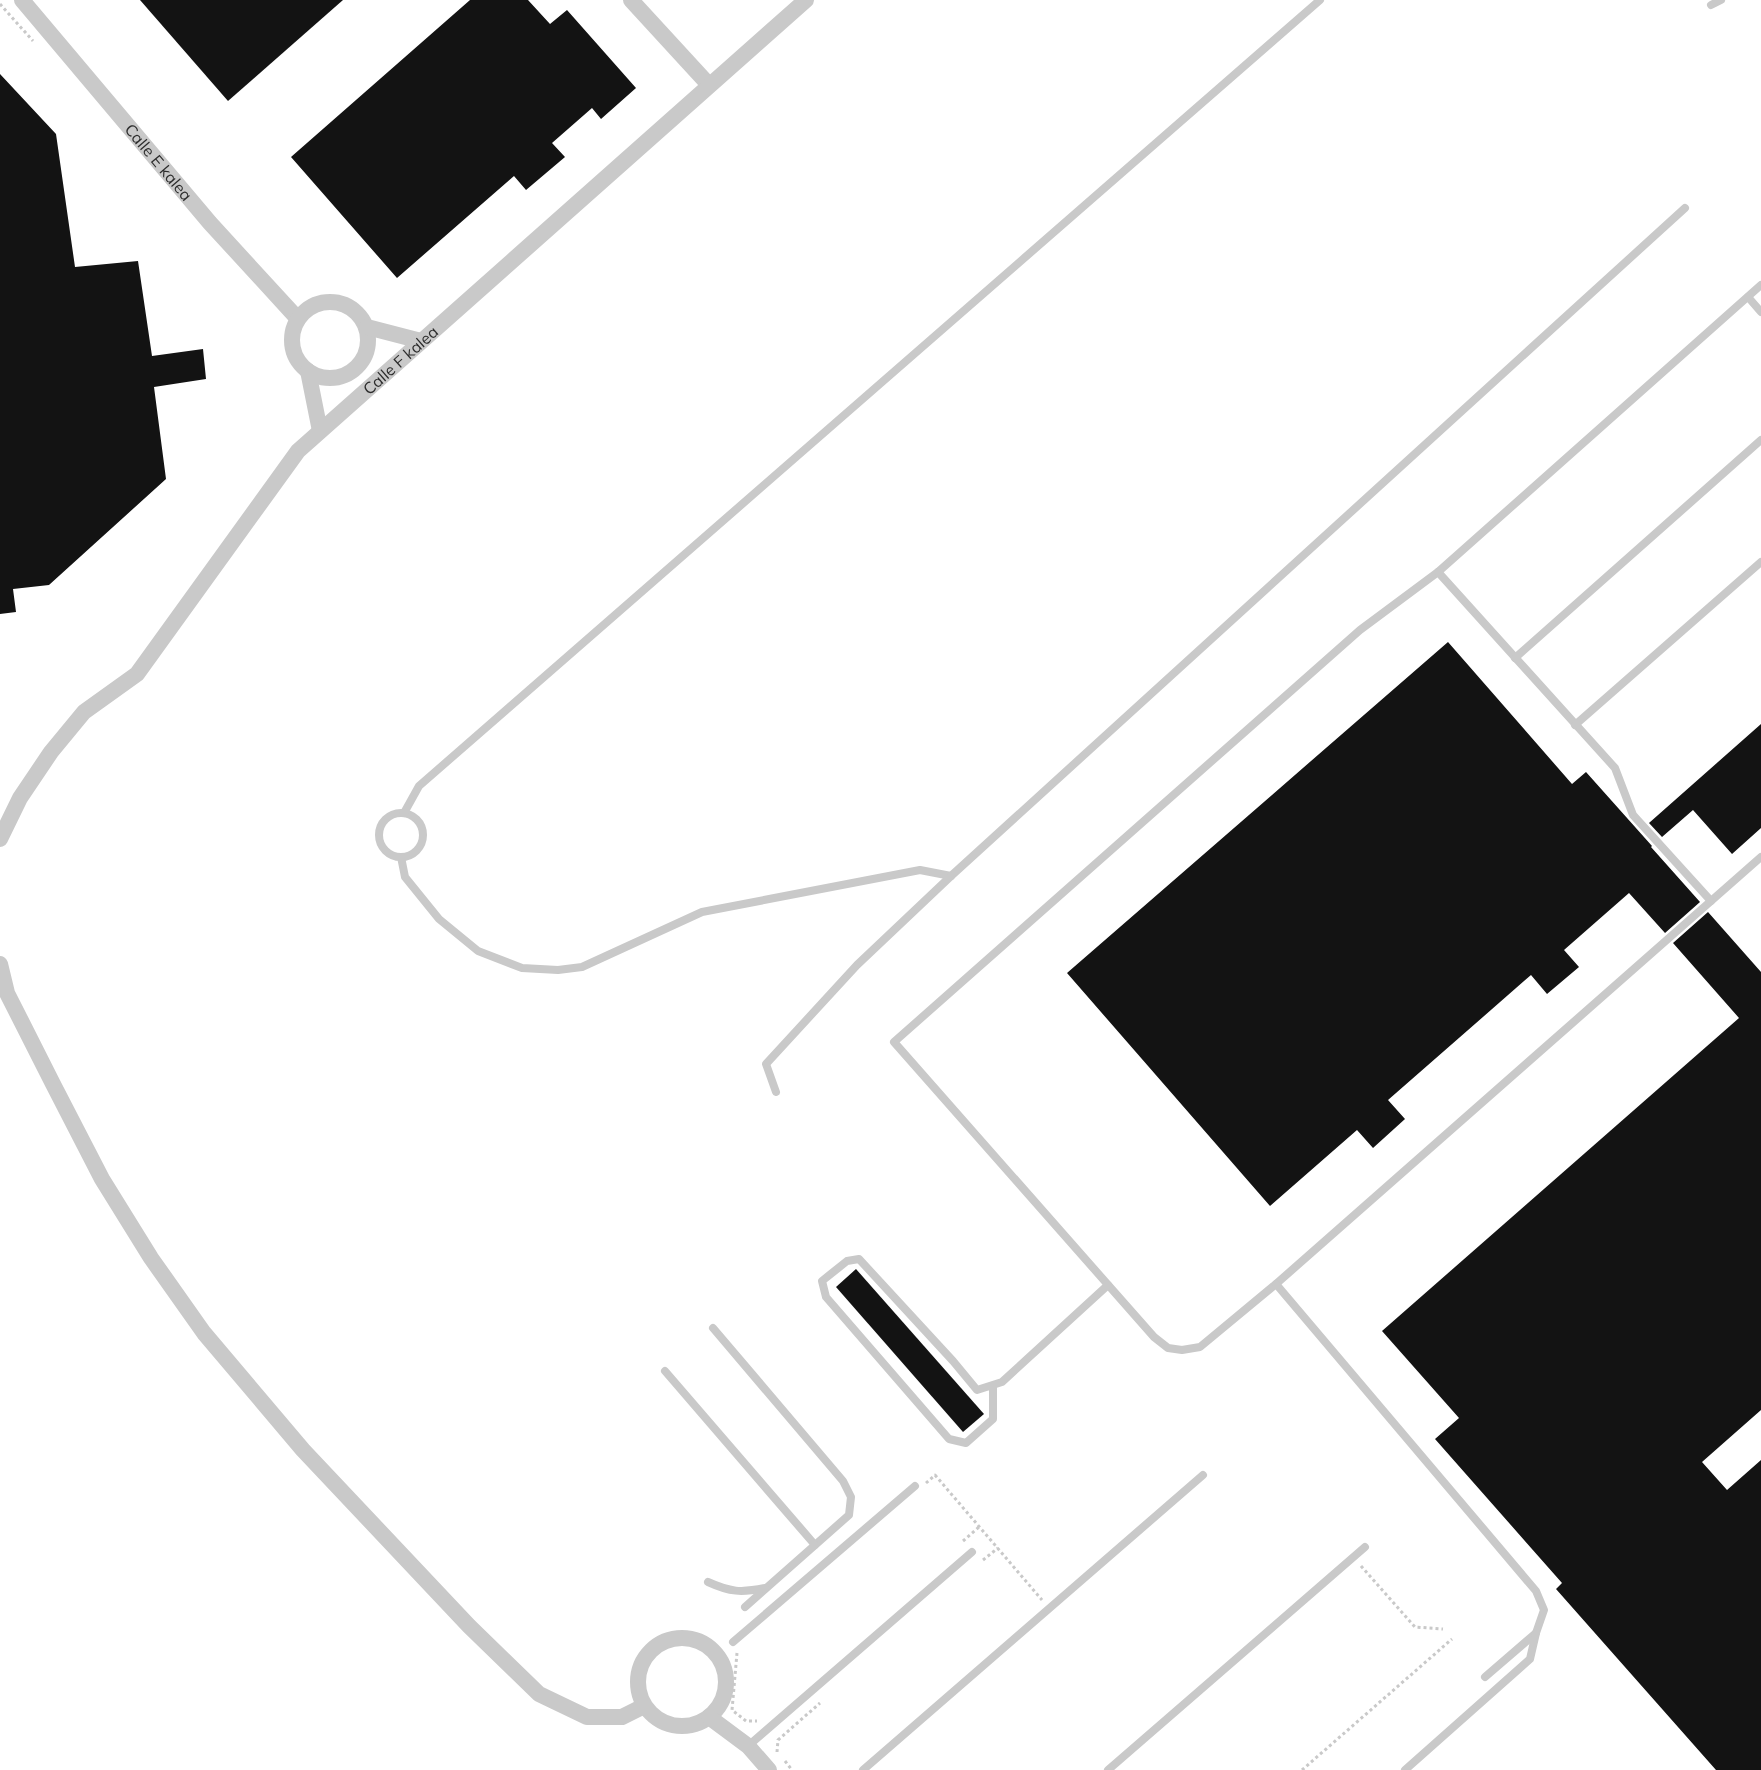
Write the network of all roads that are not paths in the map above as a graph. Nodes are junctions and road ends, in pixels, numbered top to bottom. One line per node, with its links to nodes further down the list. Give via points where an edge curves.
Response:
1 (22, 0): 12 (street, Calle E kalea, via 210,223)
2 (631, 0): 7 (street)
3 (807, 0): 7 (street, Calle F kalea)
4 (1320, 0): 22 (lane, via 419,786)
5 (1721, 0): 6 (lane)
6 (1711, 5)
7 (709, 85): 14 (street, Calle F kalea)
8 (1684, 208): 26 (lane)
9 (1761, 285): 10 (lane)
10 (1748, 297): 11 (lane); 19 (lane)
11 (1761, 312)
12 (298, 319): 13 (street, via 314,305 335,302 354,310); 15 (street, via 293,330 294,353)
13 (367, 327): 14 (street); 15 (street, via 369,338 364,358 350,373 329,378)
14 (422, 341): 16 (street, Calle F kalea)
15 (308, 371): 16 (street)
16 (320, 431): 23 (street, Calle F kalea, via 298,450 137,674 84,712 57,744 20,798)
17 (1761, 440): 20 (lane)
18 (1761, 562): 21 (lane)
19 (1438, 572): 20 (lane); 31 (lane, via 1360,630 894,1042)
20 (1515, 658): 21 (lane)
21 (1575, 725): 27 (lane, via 1615,768 1634,814)
22 (404, 813): 24 (lane, via 420,823 423,838 416,851); 24 (lane, via 386,818 379,831 387,852)
23 (0, 839)
24 (402, 857): 26 (lane, via 405,877 439,919 478,951 522,968 558,970 582,967 702,912 920,870)
25 (1761, 857): 27 (lane)
26 (951, 876): 29 (lane, via 857,965 766,1064)
27 (1711, 901): 30 (lane)
28 (0, 964): 46 (street, via 8,993 53,1084 102,1179 151,1258 204,1333 303,1450 469,1626 539,1694 587,1717 622,1717)
29 (776, 1092)
30 (1276, 1284): 31 (lane, via 1200,1347 1182,1350 1168,1348 1154,1337); 43 (lane, via 1536,1591 1544,1610)
31 (1108, 1285): 34 (lane)
32 (713, 1328): 37 (lane, via 843,1481 851,1497 849,1515)
33 (665, 1371): 37 (lane)
34 (993, 1386): 34 (lane, via 977,1390 859,1259 847,1261 822,1281 826,1297 949,1439 966,1443 993,1419)
35 (1203, 1475): 50 (lane)
36 (917, 1488): 44 (lane)
37 (815, 1545): 41 (lane)
38 (1365, 1547): 51 (lane)
39 (972, 1552): 48 (lane)
40 (708, 1582): 41 (lane, via 726,1590 750,1592)
41 (766, 1588): 42 (lane)
42 (745, 1607)
43 (1536, 1633): 45 (lane); 52 (lane, via 1530,1659)
44 (735, 1645)
45 (1485, 1677)
46 (644, 1707): 47 (street, via 666,1724 681,1727); 47 (street, via 637,1680 644,1660 658,1644 686,1638 713,1650 722,1663 725,1692)
47 (709, 1717): 48 (street)
48 (748, 1746): 49 (street)
49 (769, 1770)
50 (863, 1770)
51 (1108, 1770)
52 (1405, 1770)

